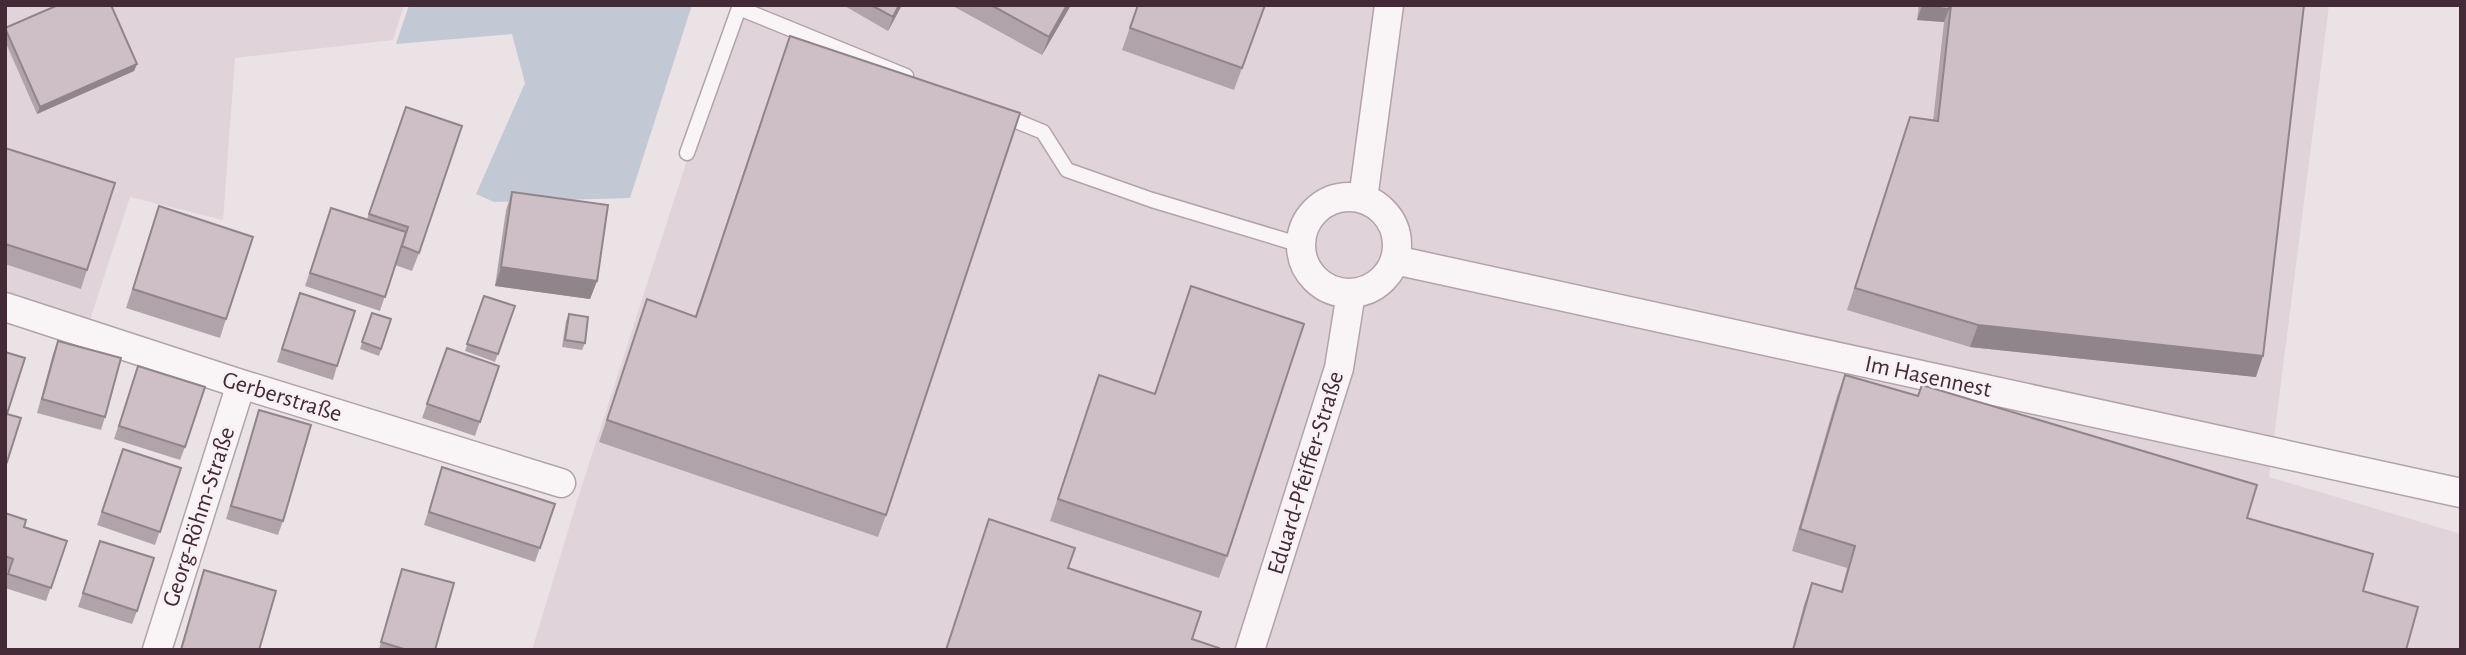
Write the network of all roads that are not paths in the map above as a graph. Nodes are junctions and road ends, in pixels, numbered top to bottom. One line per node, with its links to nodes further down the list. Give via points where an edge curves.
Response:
1 (1389, 5): 5 (street)
2 (916, 80): 4 (lane, via 739,8)
3 (992, 111): 6 (lane, via 1042,132 1067,170)
4 (687, 153)
5 (1363, 199): 6 (street, via 1341,198 1318,208 1304,227); 7 (street, via 1390,219 1396,235)
6 (1301, 245): 8 (street, via 1304,262 1318,281)
7 (1395, 260): 8 (street, via 1378,284); 12 (street, Im Hasennest)
8 (1351, 293): 14 (street, Eduard-Pfeiffer-Straße, via 1339,368)
9 (5, 307): 10 (street, Gerberstraße)
10 (241, 384): 11 (street, Gerberstraße); 13 (street, Georg-Röhm-Straße)
11 (561, 483)
12 (2461, 493)
13 (157, 650)
14 (1250, 650)

